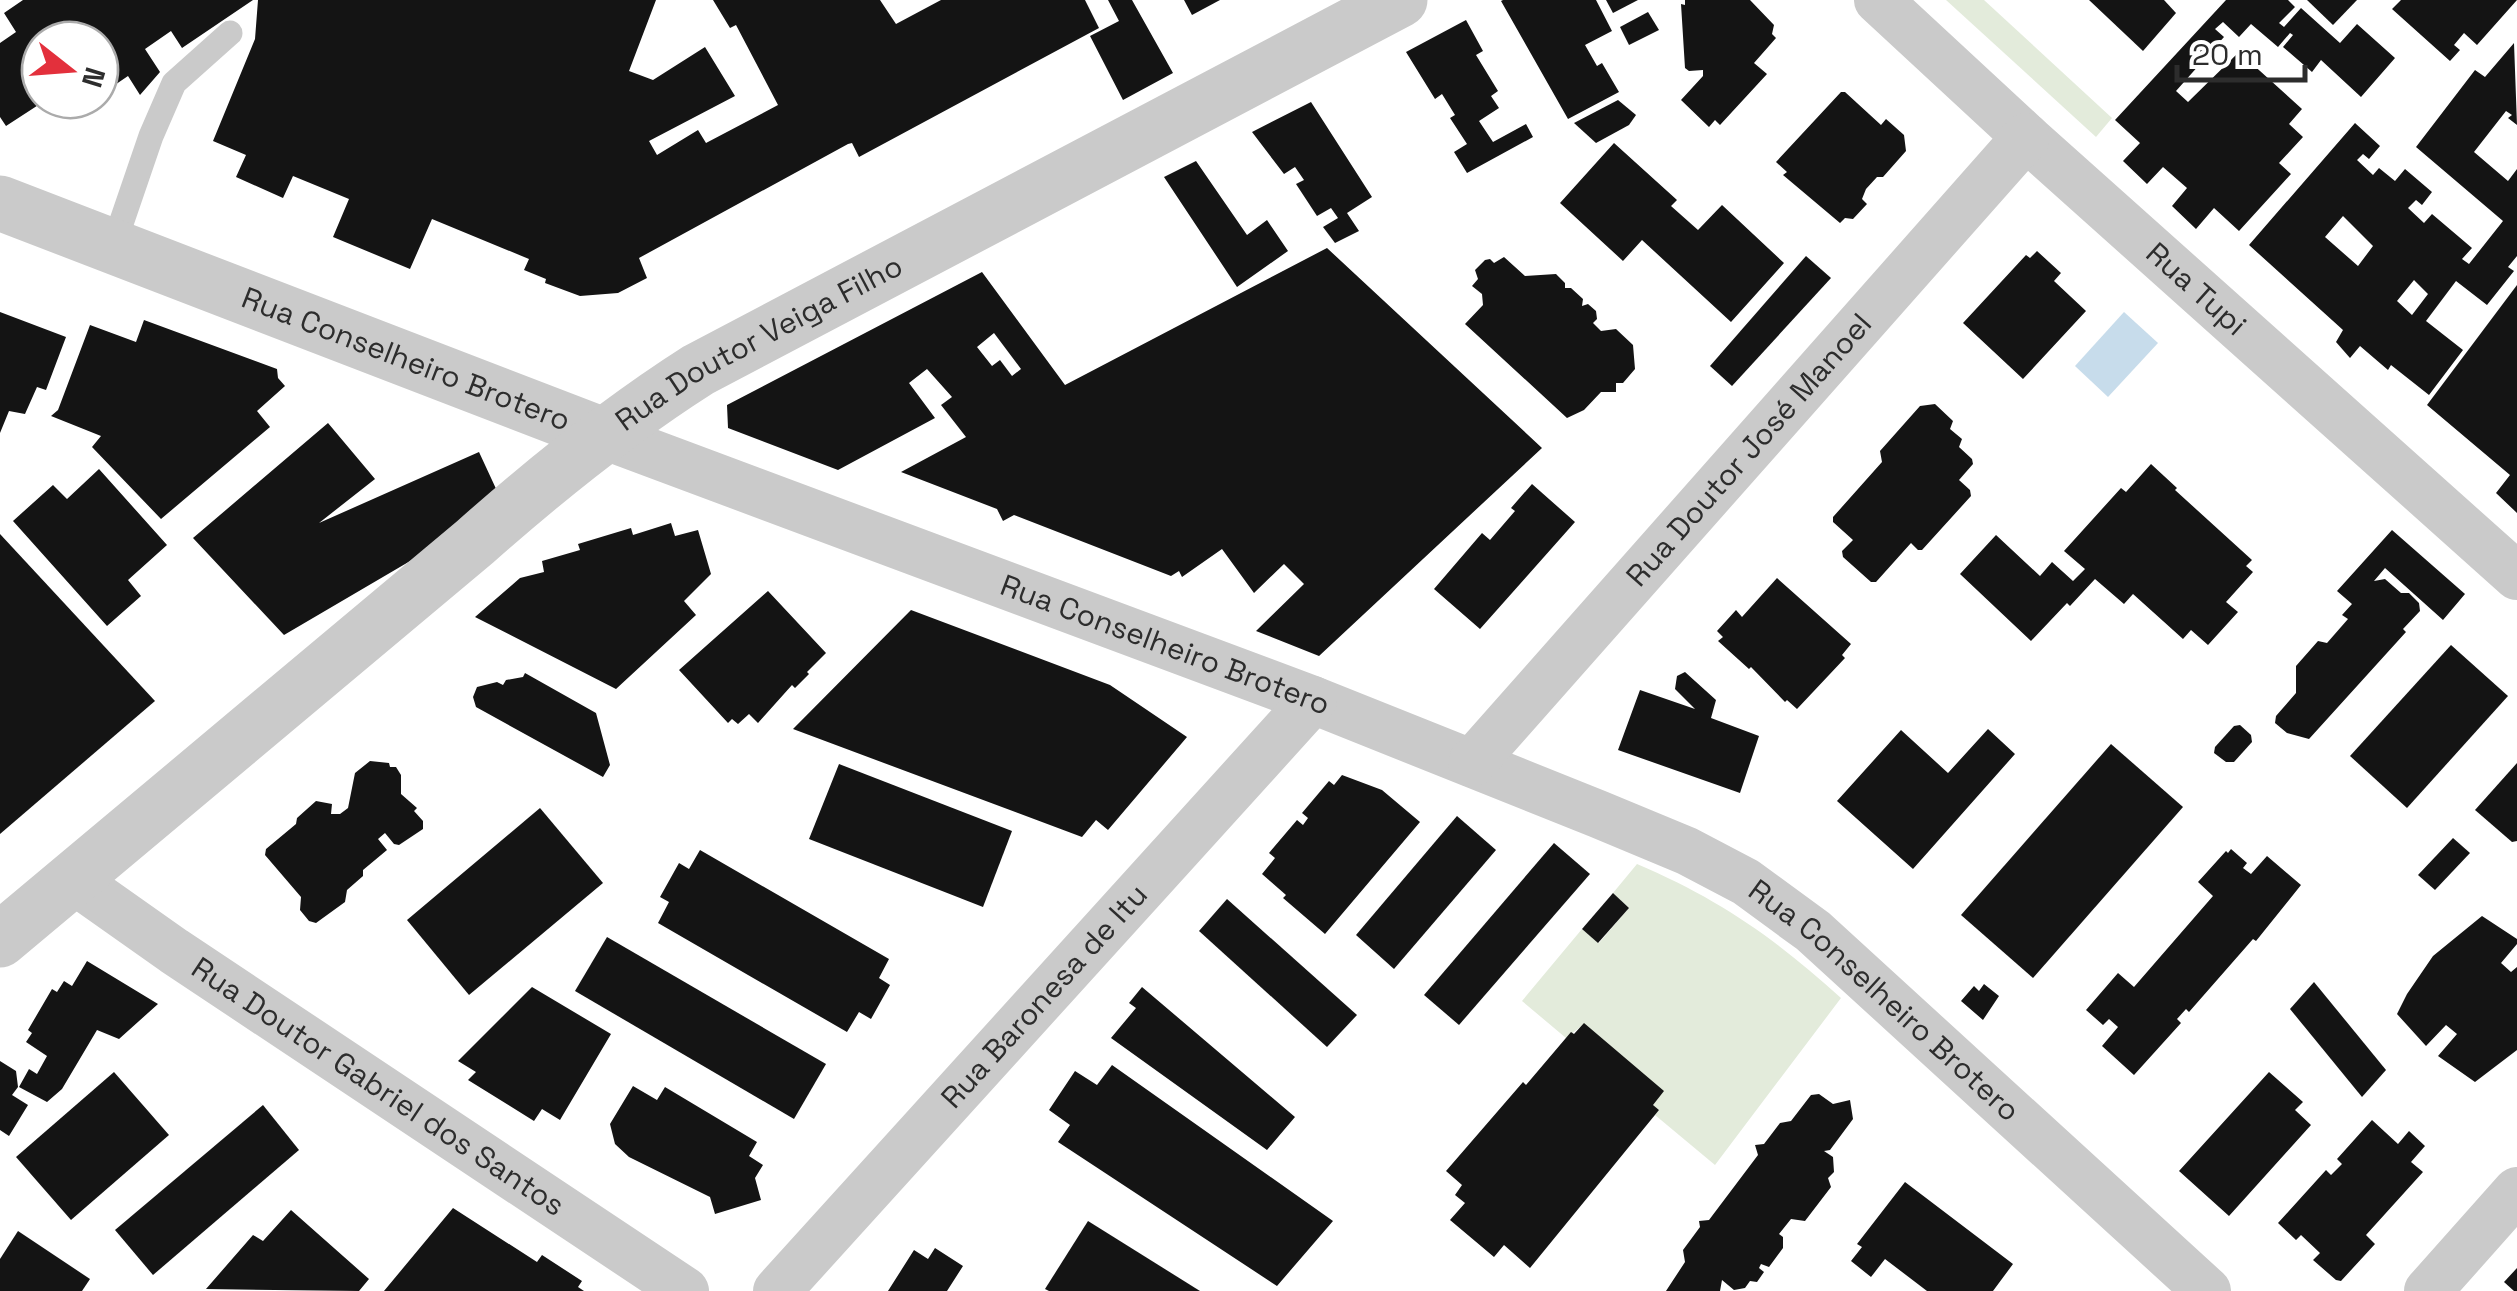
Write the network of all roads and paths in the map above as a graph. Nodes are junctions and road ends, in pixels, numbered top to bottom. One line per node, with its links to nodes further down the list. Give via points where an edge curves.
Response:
1 (1400, 0): 7 (street, Rua Doutor Veiga Filho, via 698,370)
2 (1878, 0): 4 (street, Rua Tupi)
3 (230, 34): 6 (lane, via 174,84)
4 (2026, 136): 8 (street, Rua Tupi); 10 (street, Rua Doutor José Manoel)
5 (0, 203): 6 (street, Rua Conselheiro Brotero)
6 (113, 246): 7 (street, Rua Conselheiro Brotero)
7 (602, 435): 9 (street, Rua Conselheiro Brotero); 11 (street, Rua Doutor Veiga Filho)
8 (2517, 576)
9 (1313, 700): 10 (street, Rua Conselheiro Brotero); 16 (street, Rua Baronesa de Itu)
10 (1472, 763): 14 (street, Rua Conselheiro Brotero, via 1746,882 1813,932)
11 (72, 879): 12 (street, Rua Doutor Veiga Filho); 15 (street, Rua Doutor Gabriel dos Santos)
12 (0, 940)
13 (2517, 1191): 17 (street)
14 (2184, 1283)
15 (685, 1291)
16 (777, 1291)
17 (2428, 1291)

